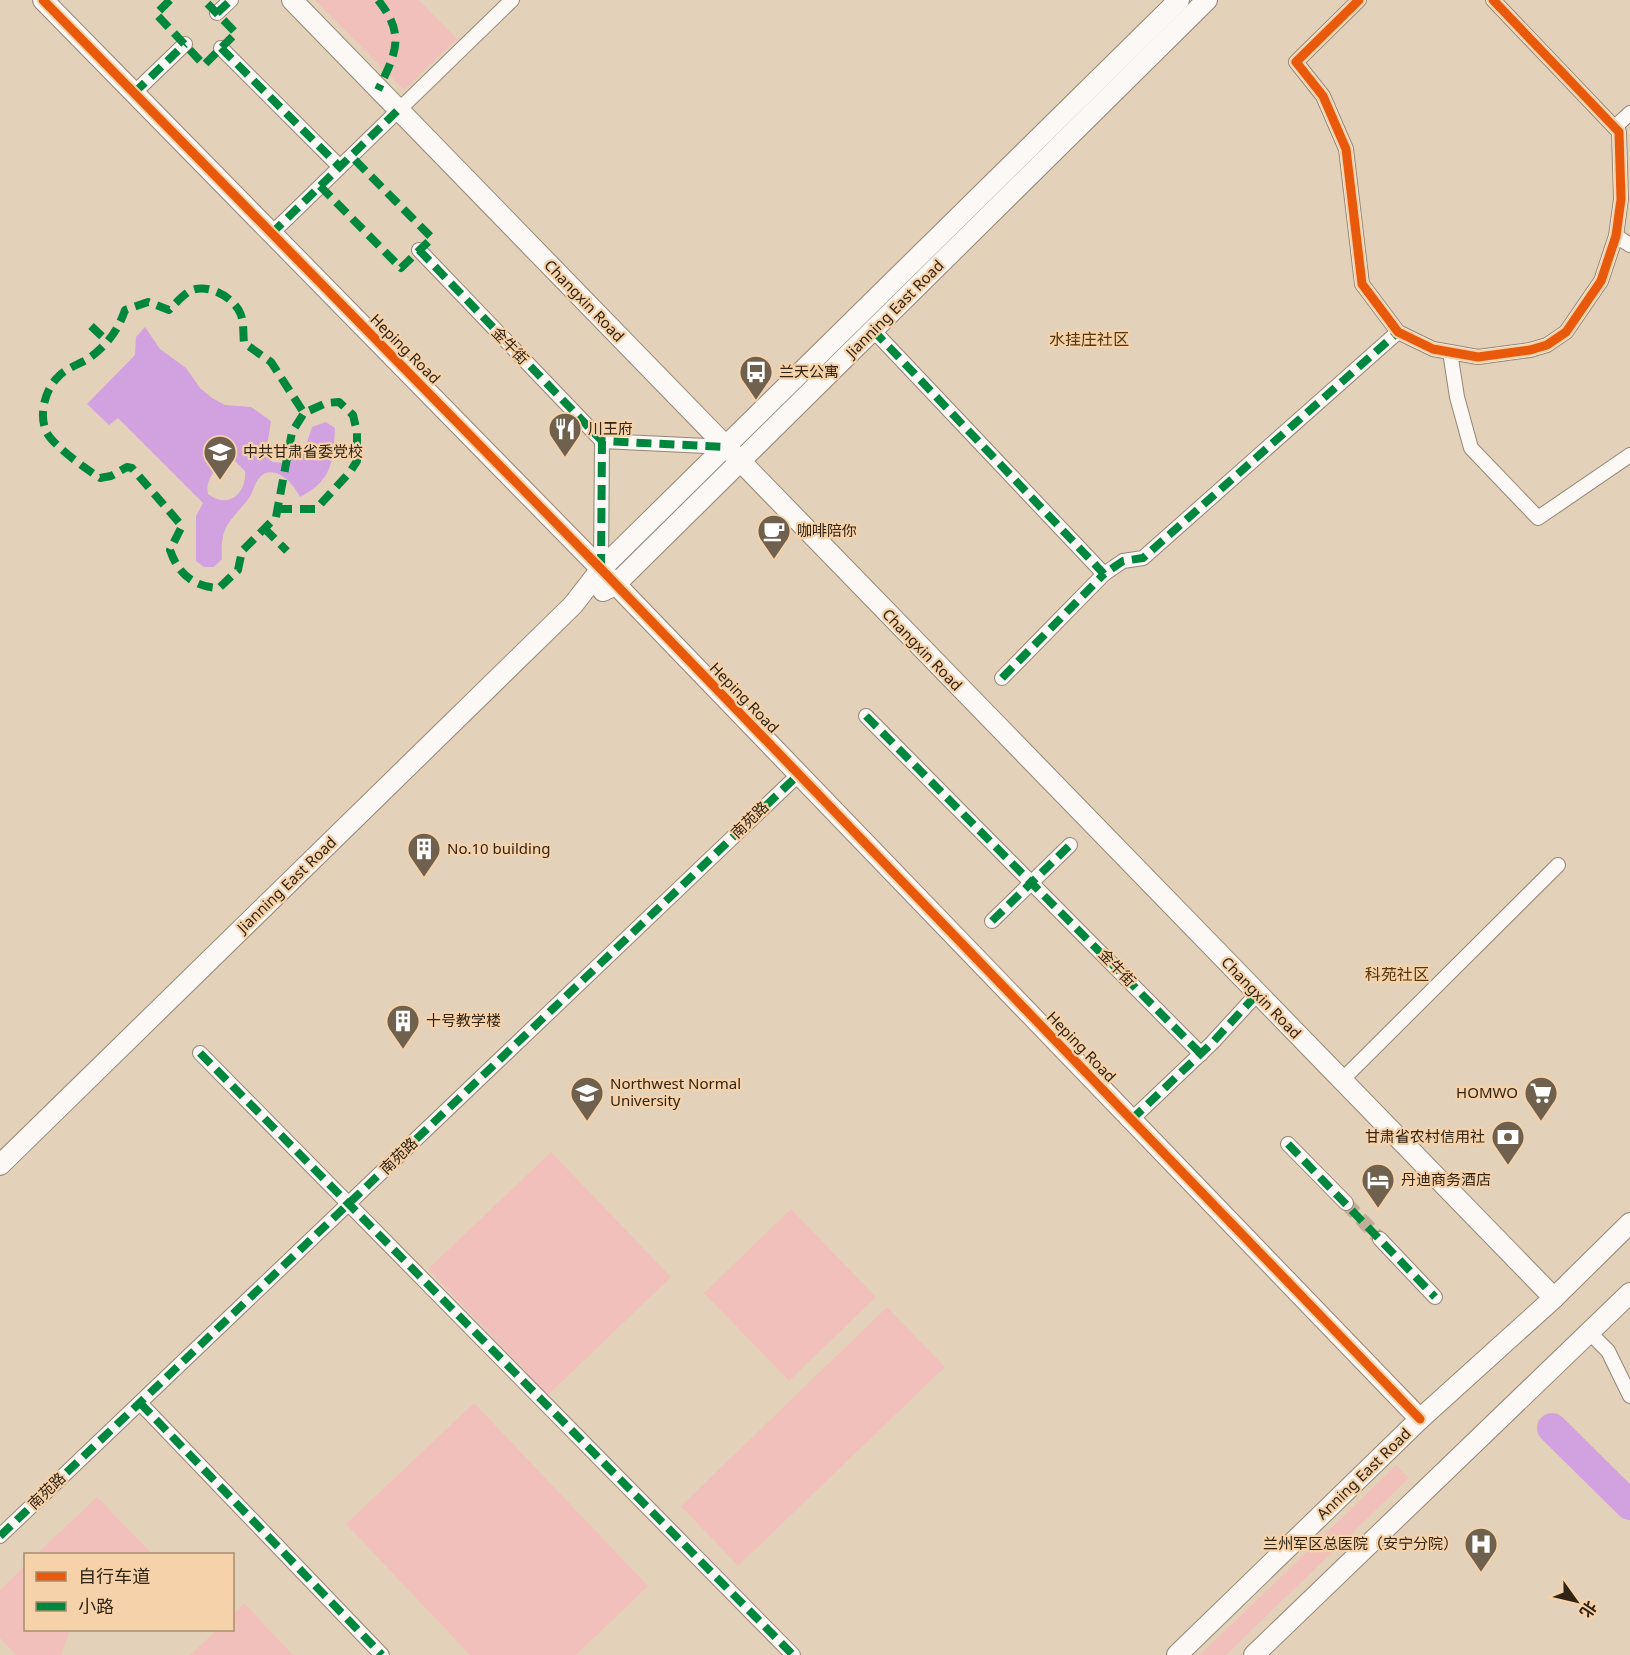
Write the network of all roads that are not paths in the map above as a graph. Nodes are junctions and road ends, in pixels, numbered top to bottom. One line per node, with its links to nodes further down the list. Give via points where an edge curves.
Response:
1 (43, 0): 12 (street, Heping Road)
2 (231, 0): 9 (street)
3 (292, 0): 13 (street, Changxin Road)
4 (512, 0): 13 (street)
5 (1179, 0): 25 (street, Jianning East Road)
6 (1207, 0): 21 (street, Jianning East Road)
7 (1359, 0): 22 (street, via 1296,62 1323,96 1346,149 1362,284)
8 (1493, 0): 15 (street)
9 (217, 13)
10 (185, 44): 12 (street)
11 (221, 48): 16 (street)
12 (134, 93): 17 (street, Heping Road)
13 (398, 110): 16 (street); 25 (street, Changxin Road)
14 (1630, 113): 15 (street)
15 (1616, 127): 18 (street, via 1621,199)
16 (340, 167): 17 (street)
17 (271, 234): 27 (street, Heping Road)
18 (1616, 236): 19 (street); 23 (street, via 1601,281 1566,332 1547,345 1530,350 1478,357)
19 (1630, 245)
20 (419, 250): 24 (street, 金牛街)
21 (873, 330): 25 (street, Jianning East Road); 28 (street)
22 (1398, 332): 23 (street, via 1433,349); 28 (street, via 1143,558 1123,561)
23 (1450, 352): 26 (street, via 1471,448 1538,518)
24 (602, 441): 25 (street); 27 (street)
25 (733, 454): 27 (street, Jianning East Road); 29 (street, Jianning East Road); 38 (street, Changxin Road)
26 (1630, 455)
27 (601, 569): 29 (street, Heping Road); 30 (street, Jianning East Road)
28 (1104, 574): 31 (street)
29 (615, 585): 30 (street, Jianning East Road); 33 (street, Heping Road)
30 (573, 605): 44 (street, Jianning East Road)
31 (1002, 678)
32 (866, 716): 36 (street, 金牛街)
33 (797, 776): 42 (street, Heping Road); 46 (street, 南苑路)
34 (1070, 845): 36 (street)
35 (1558, 865): 41 (street)
36 (1032, 881): 37 (street); 40 (street, 金牛街)
37 (992, 921)
38 (1257, 994): 40 (street); 41 (street, Changxin Road)
39 (200, 1053): 46 (street)
40 (1201, 1054): 42 (street)
41 (1341, 1081): 51 (street, Changxin Road)
42 (1131, 1120): 55 (street, Heping Road)
43 (1288, 1144): 45 (street)
44 (0, 1164)
45 (1346, 1203)
46 (348, 1205): 54 (street, 南苑路); 58 (street)
47 (1630, 1223): 51 (street, Anning East Road)
48 (1380, 1239): 50 (street)
49 (1630, 1293): 52 (street)
50 (1435, 1297)
51 (1554, 1298): 55 (street, Anning East Road)
52 (1589, 1332): 53 (street, via 1608,1351); 60 (street)
53 (1630, 1396)
54 (140, 1402): 56 (street, 南苑路); 57 (street)
55 (1420, 1419): 59 (street, Anning East Road)
56 (0, 1536)
57 (382, 1655)
58 (793, 1655)
59 (1177, 1655)
60 (1254, 1655)

